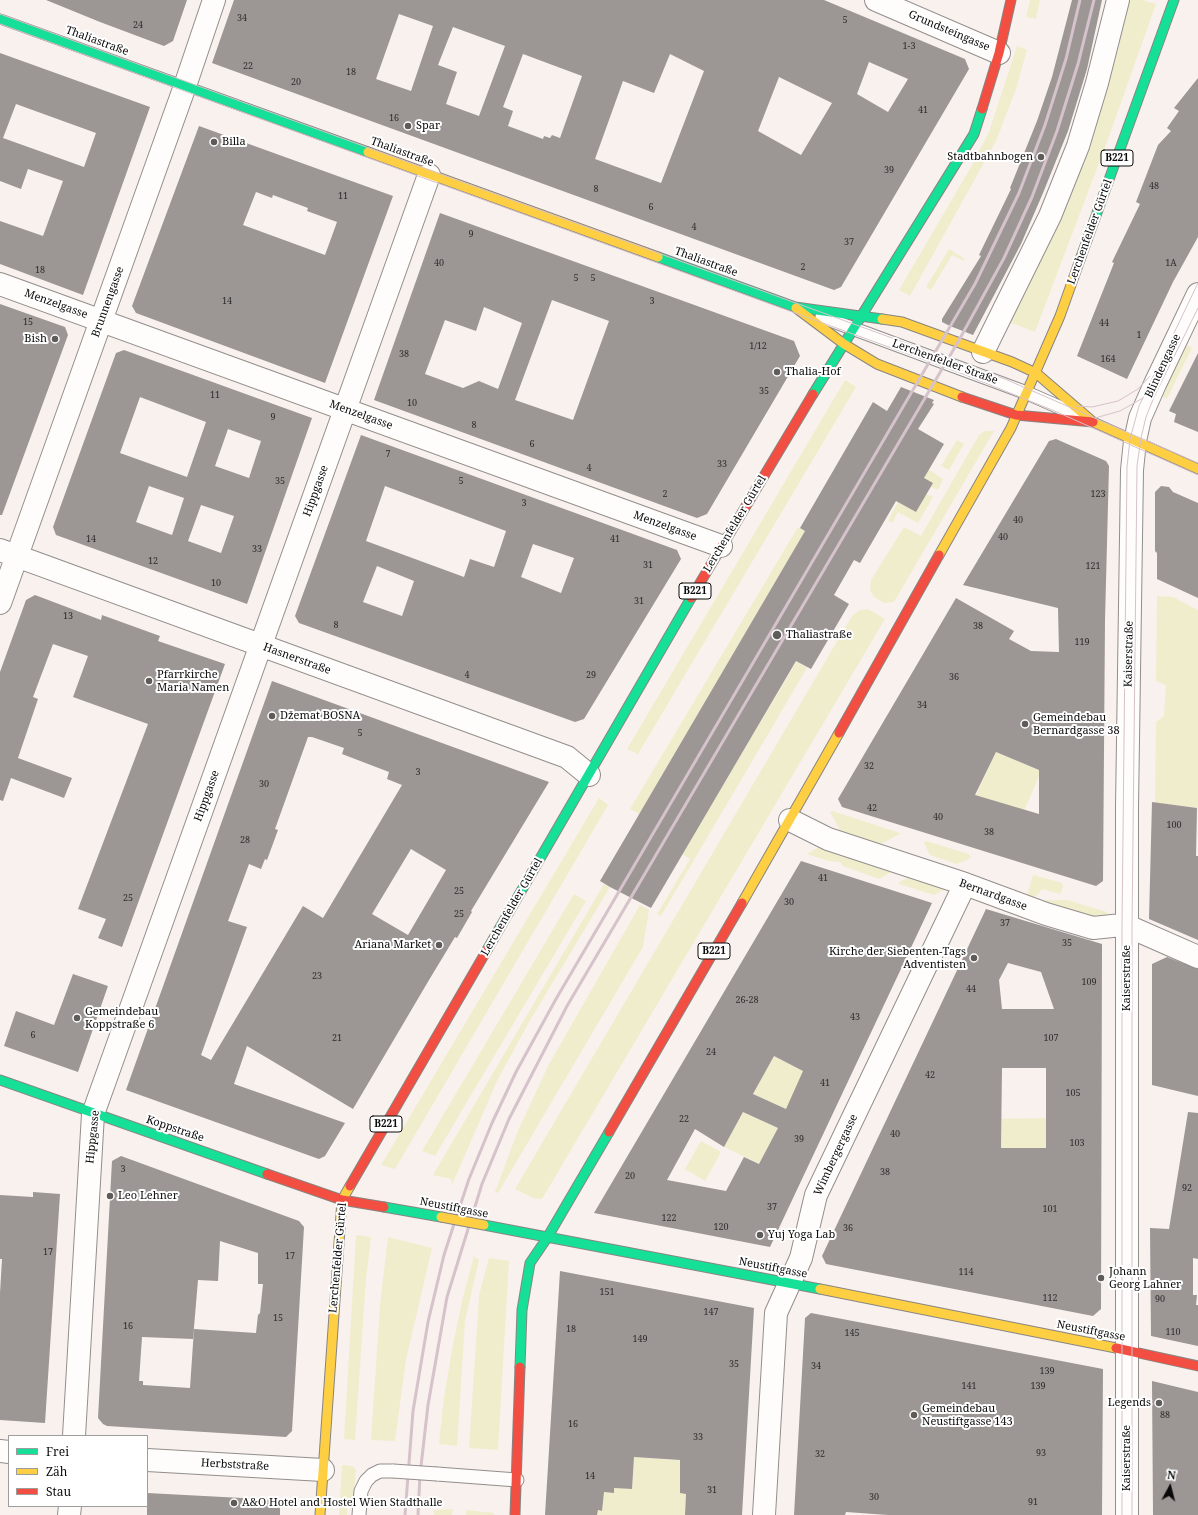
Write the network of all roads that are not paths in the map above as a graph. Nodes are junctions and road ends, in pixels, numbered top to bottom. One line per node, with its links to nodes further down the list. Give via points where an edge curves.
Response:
1 (214, 0): 8 (street, Brunnengasse)
2 (876, 0): 7 (street, Grundsteingasse)
3 (1011, 0): 7 (main road, Lerchenfelder Gürtel / B221)
4 (1118, 0): 17 (street, via 1078,146 1050,216)
5 (1174, 0): 18 (main road, Lerchenfelder Gürtel / B221, via 1060,316)
6 (0, 19): 8 (main road, Thaliastraße)
7 (999, 53): 13 (main road, Lerchenfelder Gürtel / B221, via 974,134)
8 (185, 86): 9 (main road, Thaliastraße); 14 (street, Brunnengasse)
9 (430, 175): 12 (main road, Thaliastraße); 20 (street, Hippgasse)
10 (0, 284): 14 (street, Menzelgasse)
11 (1198, 294): 23 (street, Blindengasse, via 1146,402)
12 (795, 307): 13 (main road); 15 (lane, Lerchenfelder Straße); 16 (main road)
13 (861, 315): 15 (main road, Lerchenfelder Gürtel / B221); 17 (main road, via 906,324)
14 (101, 320): 20 (street, Menzelgasse); 26 (street, Brunnengasse)
15 (853, 329): 16 (main road, Lerchenfelder Gürtel / B221); 19 (lane, Lerchenfelder Straße)
16 (844, 344): 21 (main road, via 877,364 990,408); 25 (main road, Lerchenfelder Gürtel / B221)
17 (983, 352): 18 (main road)
18 (1036, 373): 19 (main road, Lerchenfelder Gürtel / B221); 22 (main road, Lerchenfelder Straße)
19 (1027, 393): 21 (main road, Lerchenfelder Gürtel / B221); 22 (lane, Lerchenfelder Straße)
20 (346, 409): 25 (street, Menzelgasse); 28 (street, Hippgasse)
21 (1016, 415): 22 (main road, Lerchenfelder Straße); 30 (main road, Lerchenfelder Gürtel / B221, via 986,474)
22 (1093, 422): 23 (main road, Lerchenfelder Straße)
23 (1135, 441): 24 (main road, Lerchenfelder Straße); 32 (street, Kaiserstraße, via 1132,478)
24 (1198, 469)
25 (721, 546): 29 (main road, Lerchenfelder Gürtel / B221)
26 (8, 553): 27 (street, Brunnengasse); 28 (street, Hasnerstraße)
27 (0, 603)
28 (261, 646): 29 (street, Hasnerstraße, via 567,757); 35 (street, Hippgasse)
29 (589, 775): 36 (main road, Lerchenfelder Gürtel / B221)
30 (790, 820): 31 (street, Bernardgasse, via 828,839); 37 (main road, Lerchenfelder Gürtel / B221)
31 (965, 884): 32 (street, Bernardgasse, via 1046,914 1093,928); 38 (street, Wimbergergasse, via 816,1195 800,1258)
32 (1127, 926): 33 (street, Bernardgasse); 39 (street, Kaiserstraße)
33 (1198, 958)
34 (0, 1080): 35 (main road, Koppstraße)
35 (93, 1114): 36 (main road, Koppstraße); 41 (street, Hippgasse)
36 (342, 1200): 37 (main road, Neustiftgasse, bridge); 43 (main road, Lerchenfelder Gürtel / B221)
37 (547, 1238): 38 (main road, Neustiftgasse); 44 (main road, Lerchenfelder Gürtel / B221, via 530,1263 522,1310)
38 (790, 1283): 39 (main road, Neustiftgasse); 48 (street, Wimbergergasse, via 776,1313)
39 (1127, 1350): 40 (main road, Neustiftgasse); 49 (street, Kaiserstraße)
40 (1198, 1366)
41 (74, 1435)
42 (148, 1460): 43 (street, Herbststraße)
43 (323, 1470): 45 (main road, Lerchenfelder Gürtel / B221)
44 (517, 1480): 46 (lane, bridge, via 380,1471 366,1481 361,1491); 47 (main road, Lerchenfelder Gürtel / B221)
45 (320, 1515)
46 (359, 1515)
47 (515, 1515)
48 (764, 1515)
49 (1127, 1515)

